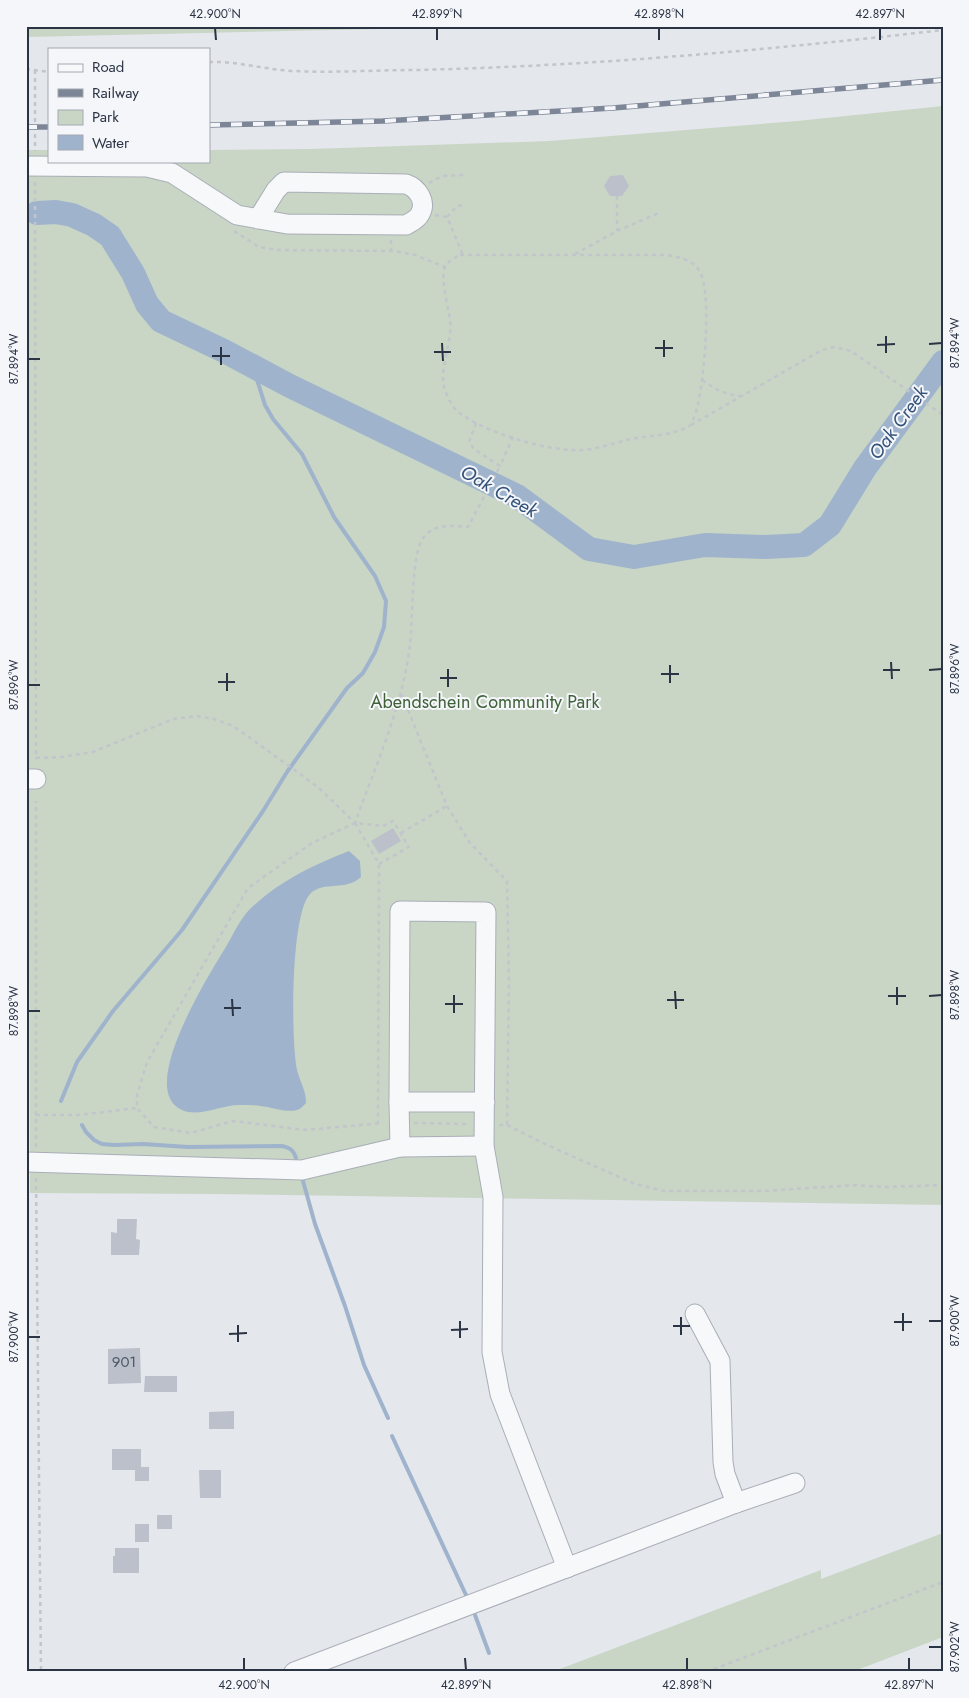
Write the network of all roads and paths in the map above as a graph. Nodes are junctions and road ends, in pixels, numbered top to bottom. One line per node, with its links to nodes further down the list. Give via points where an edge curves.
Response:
1 (943, 30): 2 (path, via 810,45 571,64 295,71)
2 (210, 62)
3 (26, 69): 4 (path)
4 (34, 70): 5 (path); 6 (path)
5 (48, 72)
6 (31, 166): 14 (street, via 147,167 172,173 237,215); 27 (path, via 36,758 93,752 173,719 197,716 214,719 233,726 318,787)
7 (465, 175): 8 (path, via 442,176)
8 (418, 192): 12 (street, via 422,199); 14 (street, via 406,184 284,182)
9 (617, 196): 15 (path)
10 (464, 205): 13 (path, via 457,206)
11 (661, 212): 15 (path)
12 (421, 213): 13 (path); 14 (street, via 406,224 288,224)
13 (447, 217): 16 (path)
14 (258, 219)
15 (617, 231): 17 (path)
16 (463, 255): 17 (path); 21 (path, via 444,268 451,326 444,390 455,409)
17 (572, 255): 18 (path, via 668,255 689,259 700,272 705,289)
18 (702, 379): 19 (path, via 718,391); 22 (path)
19 (741, 396): 20 (path, via 822,350 834,347 851,351); 22 (path)
20 (943, 415)
21 (476, 423): 23 (path); 24 (path, via 469,442)
22 (691, 425): 23 (path, via 680,432 585,450 560,449)
23 (513, 438): 24 (path)
24 (500, 466): 27 (path, via 468,527 445,525 434,528 423,538 416,554 410,644 401,694)
25 (36, 801): 33 (path)
26 (447, 806): 28 (path)
27 (355, 822): 28 (path, via 383,826 393,821); 29 (path); 32 (path, via 312,843 248,888 147,1062 137,1095)
28 (401, 833): 29 (path, via 409,846)
29 (379, 864): 35 (path)
30 (399, 1102): 31 (street); 31 (street, via 400,911 486,912); 37 (street)
31 (484, 1102): 38 (street)
32 (137, 1108): 33 (path, via 78,1115); 35 (path, via 154,1127 191,1133 233,1121 305,1130)
33 (36, 1115): 39 (path)
34 (385, 1123): 35 (path)
35 (378, 1124)
36 (507, 1125): 40 (path, via 635,1184 664,1192)
37 (400, 1146): 38 (street); 39 (street, via 302,1170)
38 (484, 1146): 44 (street, via 493,1197 491,1316 495,1375)
39 (32, 1160): 46 (path)
40 (943, 1185)
41 (695, 1314): 43 (street, via 720,1361 723,1462)
42 (795, 1483): 43 (street)
43 (736, 1503): 44 (street)
44 (567, 1568): 47 (street)
45 (943, 1582): 48 (path)
46 (41, 1672)
47 (294, 1672)
48 (706, 1672)

